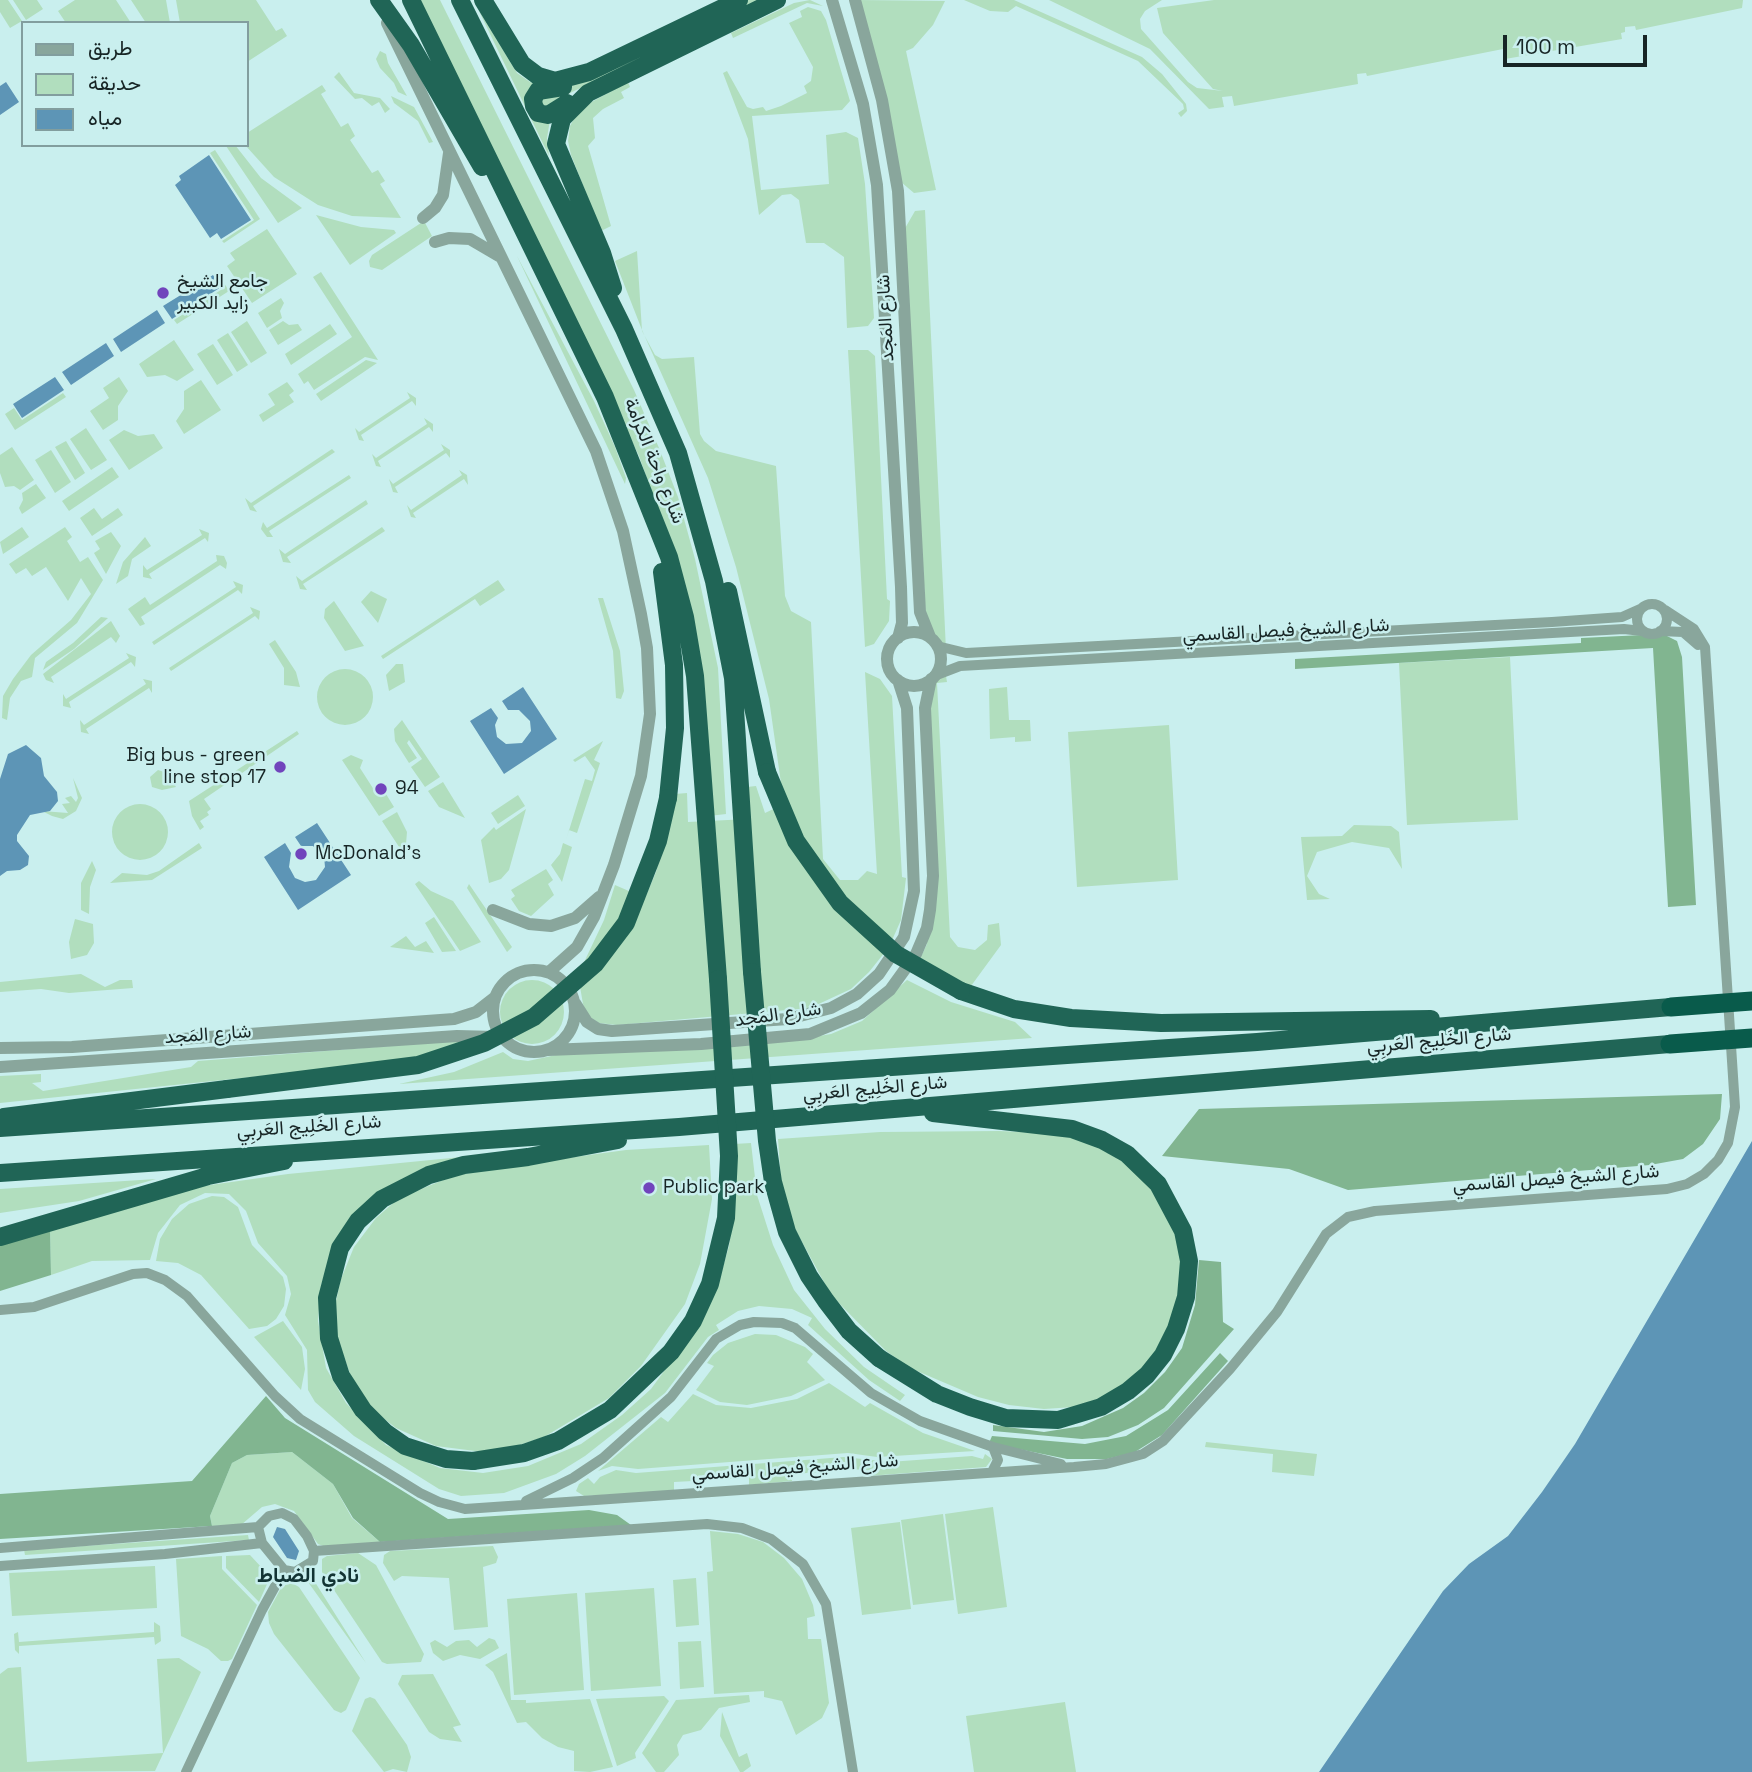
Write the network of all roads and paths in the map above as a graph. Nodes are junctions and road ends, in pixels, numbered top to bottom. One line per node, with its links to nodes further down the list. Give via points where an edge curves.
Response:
1 (378, 0): 11 (street); 13 (highway, via 411,45)
2 (411, 0): 13 (highway, شارع واحة الكرامة)
3 (460, 0): 16 (highway, شارع واحة الكرامة)
4 (483, 0): 9 (highway, via 530,72 555,81)
5 (739, 0): 9 (highway)
6 (777, 0): 10 (highway)
7 (832, 0): 23 (street, شارع المَجد, via 863,104 877,185 901,587)
8 (855, 0): 24 (street, شارع المَجد, via 882,100 898,191 920,602 923,624)
9 (589, 72): 10 (highway, via 568,86 538,91 533,103 538,113 548,115)
10 (588, 93): 16 (highway, via 562,119 556,144 602,253)
11 (449, 149): 12 (street, via 446,189); 15 (street)
12 (423, 218)
13 (520, 228): 18 (highway, شارع واحة الكرامة, via 605,397)
14 (435, 242): 15 (street, via 470,239)
15 (503, 260): 28 (street, via 596,451 639,604 647,648 650,714 640,776)
16 (624, 329): 17 (highway, شارع واحة الكرامة)
17 (678, 453): 35 (highway, bridge, via 729,594 767,772 796,841 840,903 896,954 961,991 1014,1009 1071,1018 1161,1023 1412,1018); 42 (highway, شارع واحة الكرامة, bridge, via 714,581 733,678 751,972 767,1141 787,1232 809,1276 849,1331 879,1358 937,1394 1006,1418 1041,1420 1074,1416 1128,1391 1163,1355 1182,1313 1189,1277 1187,1244 1158,1184 1127,1154 1072,1129)
18 (655, 523): 43 (highway, bridge, via 674,665 675,728 668,798 658,841 626,923 595,964 534,1017 484,1043 418,1065); 44 (highway, شارع واحة الكرامة, bridge, via 685,617 695,676 718,979 729,1156 726,1218 710,1284 693,1321 671,1352 610,1410 558,1440 524,1453 473,1461 446,1459 405,1446 363,1410 341,1376 329,1338 327,1298 340,1248 358,1221 382,1199 429,1175 464,1165)
19 (1640, 609): 20 (street, via 1652,603); 21 (street, via 1637,623); 24 (street, شارع الشيخ فيصل القاسمي, via 1622,617 1552,622 978,652 961,652)
20 (1665, 610): 22 (street, via 1667,619); 25 (street, via 1697,633)
21 (1642, 631): 22 (street); 26 (street, شارع الشيخ فيصل القاسمي, via 960,666)
22 (1660, 631): 25 (street, via 1687,634)
23 (898, 638): 24 (street, via 914,632); 27 (street, via 888,655 889,668)
24 (934, 641): 26 (street, via 941,662)
25 (1705, 652): 51 (street, شارع الشيخ فيصل القاسمي, via 1735,1107 1728,1143 1718,1160 1704,1174 1667,1189 1375,1211 1348,1217 1326,1234 1264,1329 1163,1441 1131,1459)
26 (933, 678): 27 (street, via 918,685); 40 (street, شارع المَجد, via 925,708 932,895 922,942 890,990 861,1013 810,1034)
27 (898, 680): 33 (street, شارع المَجد, via 907,708 914,891 904,937 879,974 857,994 831,1008 788,1019 612,1031 587,1022)
28 (614, 865): 29 (street, via 596,901 568,921 535,925); 30 (street, via 594,918 577,947)
29 (494, 910)
30 (550, 972): 31 (street, via 537,969 515,974); 33 (street, via 566,984)
31 (494, 998): 36 (street, via 493,1020); 39 (street, شارع المَجد, via 476,1012 454,1019)
32 (1752, 1001): 34 (highway, شارع الخَلِيج العَربِي, bridge)
33 (575, 1003): 40 (street, via 570,1031)
34 (1671, 1007): 35 (highway, شارع الخَلِيج العَربِي)
35 (1500, 1023): 45 (highway, شارع الخَلِيج العَربِي)
36 (503, 1038): 40 (street, via 519,1050); 41 (street, شارع المَجد, via 457,1036)
37 (1752, 1038): 38 (highway, شارع الخَلِيج العَربِي, bridge)
38 (1670, 1044): 42 (highway, شارع الخَلِيج العَربِي)
39 (0, 1048)
40 (548, 1050)
41 (0, 1067)
42 (905, 1109): 44 (highway, شارع الخَلِيج العَربِي)
43 (0, 1117)
44 (679, 1127): 46 (highway, شارع الخَلِيج العَربِي)
45 (0, 1128)
46 (354, 1147): 47 (highway, شارع الخَلِيج العَربِي); 48 (highway, via 208,1176)
47 (0, 1173)
48 (0, 1237)
49 (0, 1310): 55 (street, شارع الشيخ فيصل القاسمي, via 34,1307 128,1275 155,1276 187,1296 275,1396 318,1432 439,1502 465,1509)
50 (993, 1447): 51 (street, شارع الشيخ فيصل القاسمي); 52 (street, via 998,1460); 53 (street, شارع الشيخ فيصل القاسمي, via 920,1421 886,1403 795,1328 754,1322 716,1339 671,1397 626,1439)
51 (1074, 1467): 52 (street, شارع الشيخ فيصل القاسمي)
52 (992, 1472): 54 (street, شارع الشيخ فيصل القاسمي)
53 (573, 1478): 54 (street); 55 (street, شارع الشيخ فيصل القاسمي)
54 (577, 1500): 55 (street, شارع الشيخ فيصل القاسمي)
55 (519, 1503)
56 (258, 1527): 57 (street); 58 (street); 59 (street, via 269,1516 289,1515)
57 (262, 1543): 60 (street); 61 (street)
58 (0, 1548)
59 (314, 1551): 61 (street, via 308,1566 292,1573); 63 (street, via 706,1524 742,1528 771,1539 803,1564 826,1604)
60 (0, 1566)
61 (284, 1570): 62 (street)
62 (186, 1772)
63 (853, 1772)

